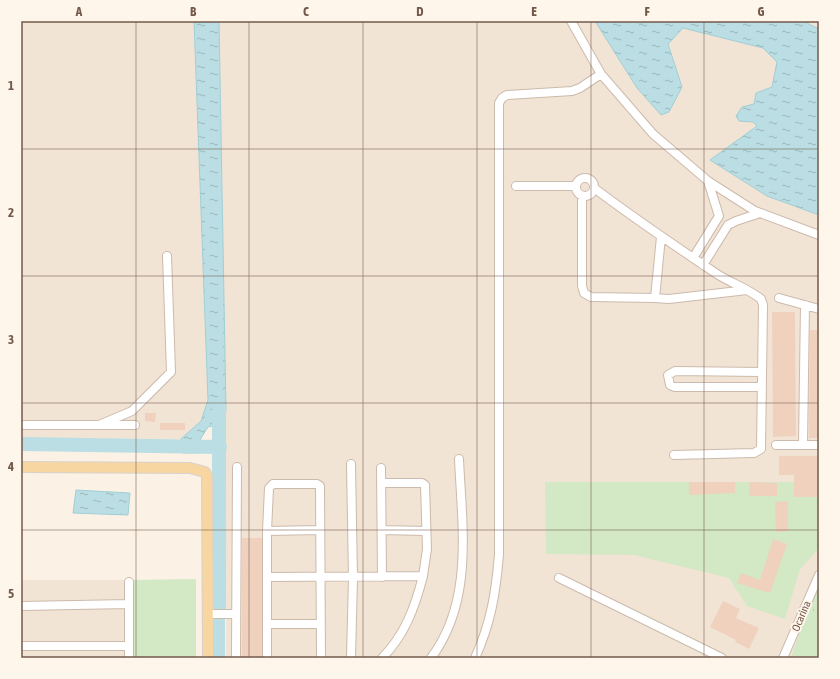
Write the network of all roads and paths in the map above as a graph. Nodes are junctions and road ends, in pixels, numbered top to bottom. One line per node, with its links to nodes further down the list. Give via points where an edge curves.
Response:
1 (571, 21): 2 (street)
2 (601, 74): 3 (street, via 653,134); 62 (street, via 572,91 507,95 499,103 499,554 496,593 485,636)
3 (708, 181): 8 (street); 12 (street, via 719,216)
4 (516, 186): 5 (street)
5 (576, 186): 6 (street, via 578,181 584,178 593,182); 7 (street, via 577,193)
6 (594, 188): 7 (street, via 589,196); 10 (street)
7 (582, 196): 15 (street, via 584,293 591,297)
8 (760, 213): 9 (street); 13 (street, via 728,225)
9 (819, 235)
10 (661, 237): 12 (street); 15 (street)
11 (167, 256): 22 (street, via 171,372 132,411)
12 (693, 258): 13 (street)
13 (703, 265): 14 (street, via 730,283)
14 (749, 290): 15 (street, via 669,299); 19 (street, via 761,299 763,305)
15 (655, 298)
16 (780, 298): 17 (street)
17 (805, 305): 18 (street); 25 (street)
18 (819, 309)
19 (762, 372): 20 (street); 20 (street, via 675,371 668,375 670,385 675,387)
20 (761, 387): 27 (street, via 762,444 759,452)
21 (21, 425): 22 (street)
22 (99, 425): 23 (street)
23 (135, 425)
24 (776, 445): 25 (street)
25 (803, 445): 26 (street)
26 (819, 445)
27 (674, 455)
28 (459, 459): 61 (street, via 462,566 458,600 448,632)
29 (351, 464): 43 (street)
30 (21, 467): 48 (main road, via 190,468 205,472)
31 (237, 467): 49 (street)
32 (382, 468): 33 (street)
33 (381, 483): 35 (street); 37 (street, via 424,484)
34 (320, 530): 36 (street); 36 (street, via 319,485 273,484 269,488); 42 (street)
35 (382, 530): 37 (street); 41 (street)
36 (267, 531): 40 (street)
37 (426, 531): 39 (street, via 427,549)
38 (819, 575): 64 (street, Ocarina)
39 (423, 576): 41 (street); 60 (street, via 415,607 396,643)
40 (268, 577): 42 (street); 50 (street)
41 (382, 577): 43 (street)
42 (321, 578): 43 (street); 51 (street)
43 (353, 578): 59 (street)
44 (559, 578): 63 (street)
45 (129, 582): 46 (street)
46 (129, 604): 47 (street); 53 (street)
47 (21, 606)
48 (208, 614): 49 (street); 55 (main road)
49 (236, 614): 56 (street)
50 (268, 624): 51 (street); 57 (street)
51 (321, 624): 58 (street)
52 (21, 646): 53 (street)
53 (129, 646): 54 (street)
54 (129, 658)
55 (208, 658)
56 (236, 658)
57 (267, 658)
58 (321, 658)
59 (352, 658)
60 (382, 658)
61 (431, 658)
62 (475, 658)
63 (722, 658)
64 (783, 658)

